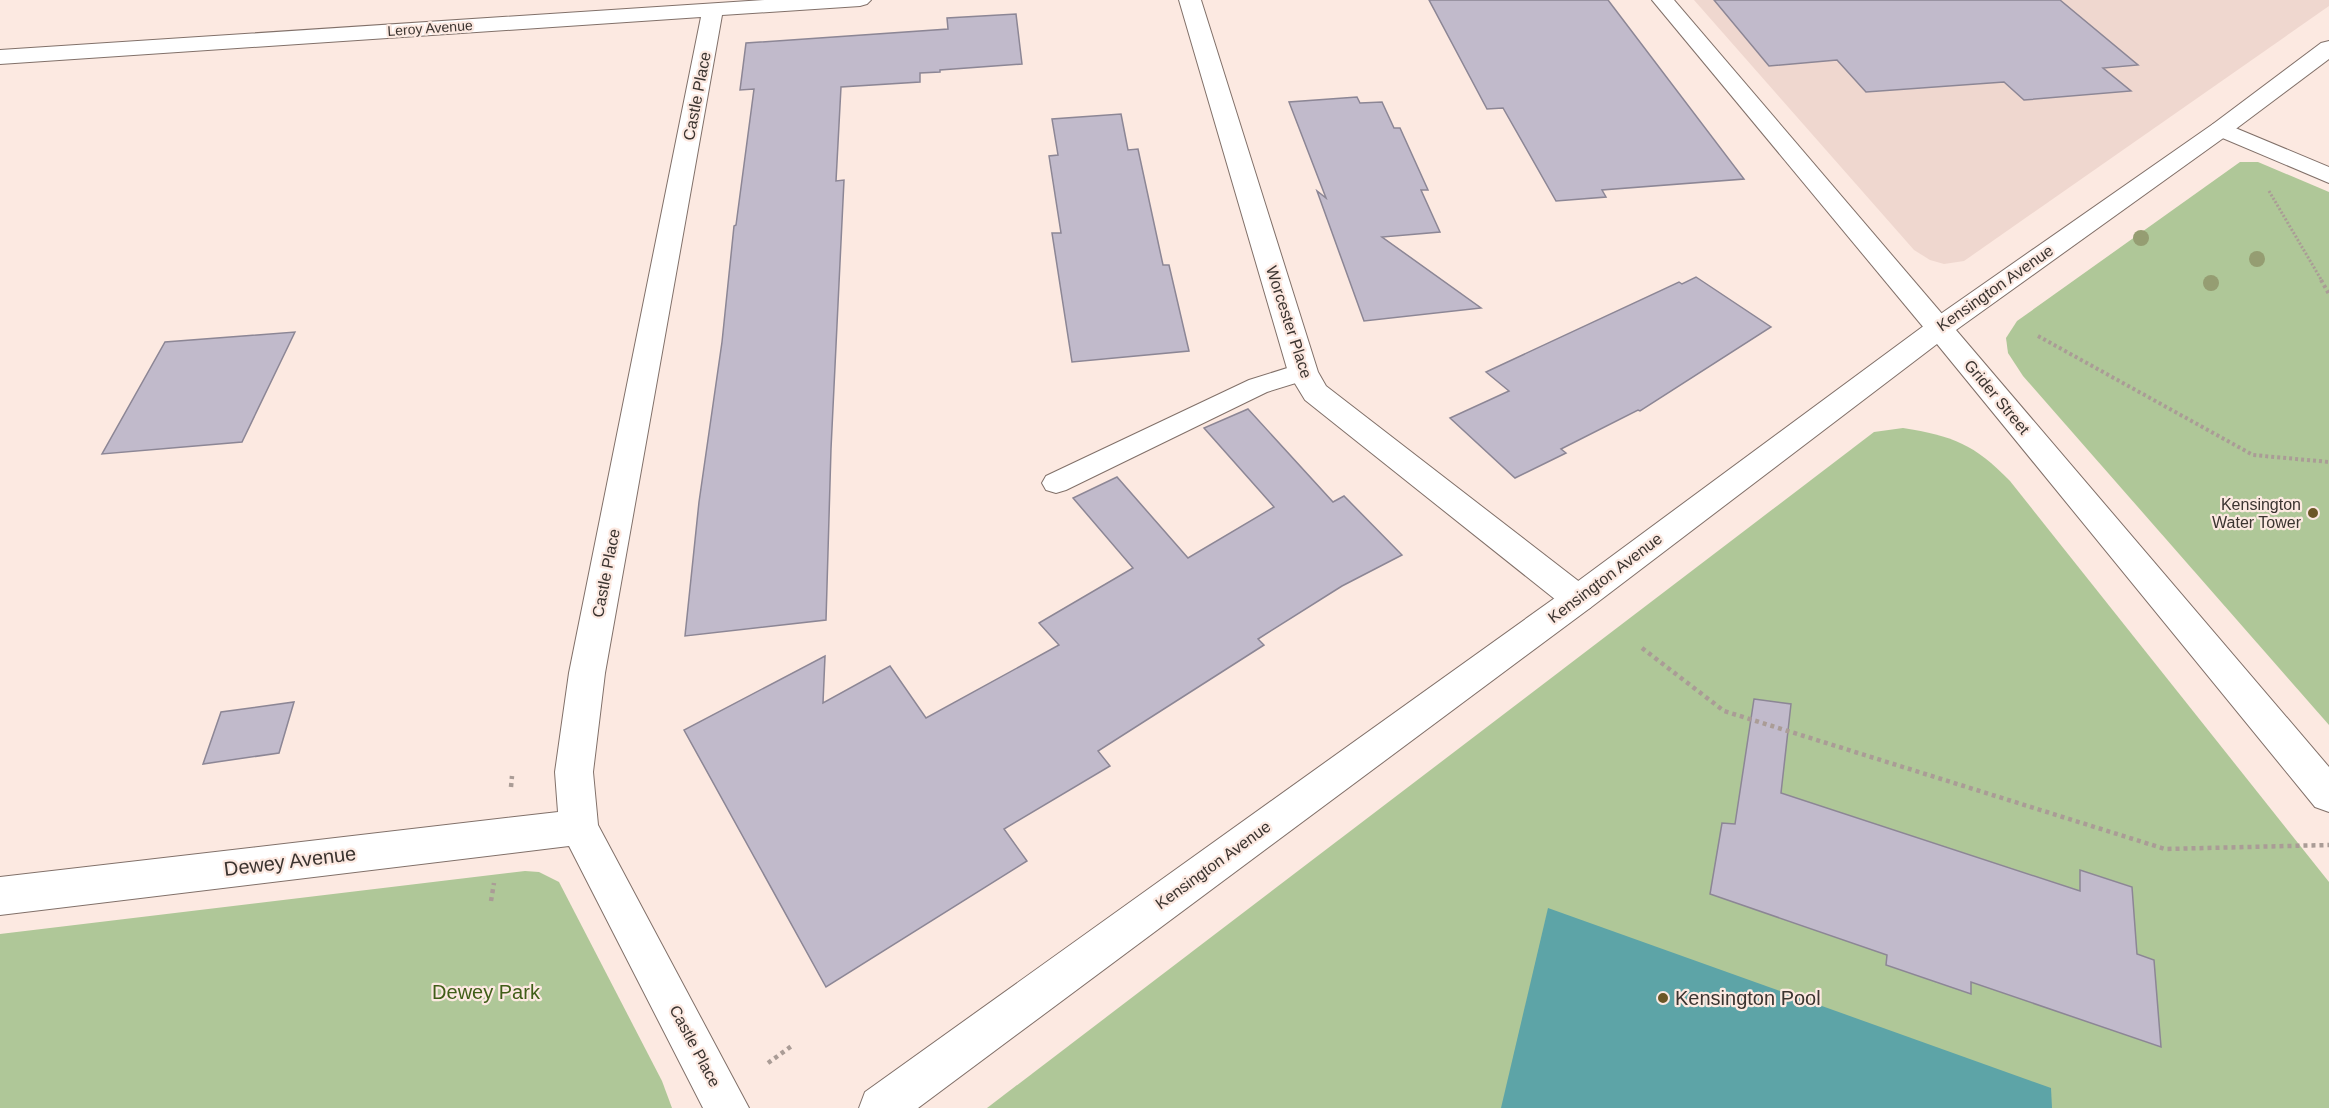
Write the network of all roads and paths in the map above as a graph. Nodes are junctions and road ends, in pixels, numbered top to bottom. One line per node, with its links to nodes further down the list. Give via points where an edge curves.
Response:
1 (860, 0): 4 (street, Leroy Avenue)
2 (1190, 0): 14 (street, Worcester Place)
3 (1663, 0): 12 (street, Grider Street)
4 (713, 9): 5 (street, Leroy Avenue); 20 (street, Castle Place, via 587,673 574,772)
5 (570, 10): 7 (street, Leroy Avenue)
6 (2329, 48): 8 (street, Kensington Avenue)
7 (0, 57)
8 (2221, 129): 9 (street); 12 (street, Kensington Avenue)
9 (2329, 176)
10 (2267, 188): 11 (path)
11 (2329, 294)
12 (1939, 328): 17 (street, Kensington Avenue); 19 (street, Grider Street)
13 (2038, 336): 15 (path, via 2253,455)
14 (1303, 372): 16 (lane, via 1258,386); 17 (street, Worcester Place, via 1315,393)
15 (2329, 462)
16 (1056, 483)
17 (1578, 599): 26 (street, Kensington Avenue)
18 (1642, 648): 21 (path, via 1724,711 2164,849)
19 (2329, 795)
20 (579, 827): 22 (street, Dewey Avenue); 25 (street, Castle Place)
21 (2329, 844)
22 (0, 896)
23 (793, 1045): 24 (path)
24 (768, 1063)
25 (727, 1108)
26 (881, 1108)

